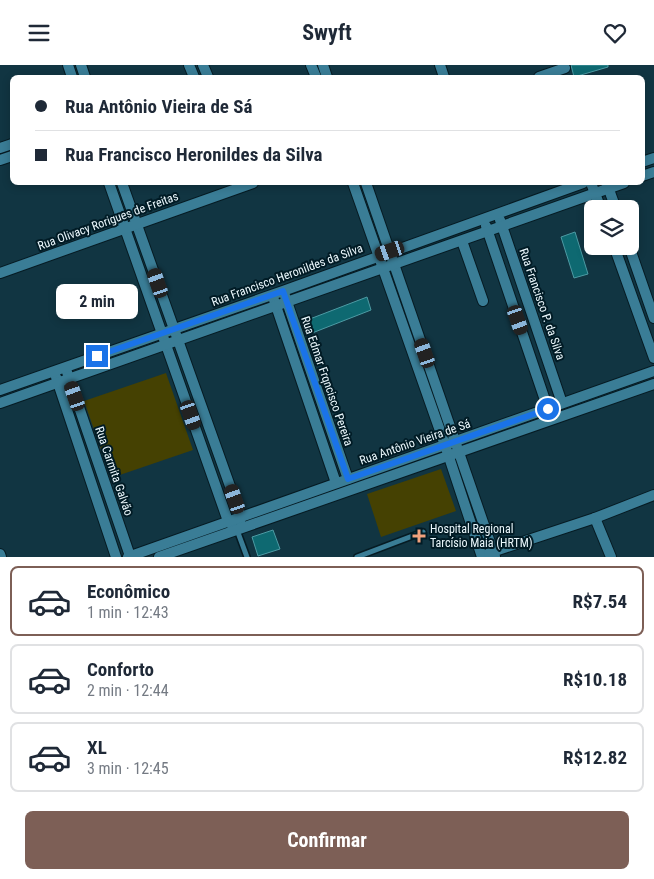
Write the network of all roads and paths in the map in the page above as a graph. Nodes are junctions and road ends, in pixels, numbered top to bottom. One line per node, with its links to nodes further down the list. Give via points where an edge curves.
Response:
1 (566, 70): 2 (street)
2 (552, 72)
3 (110, 185): 17 (street)
4 (123, 185): 15 (street)
5 (355, 185): 21 (street)
6 (367, 185): 20 (street)
7 (577, 185): 13 (street, Rua Francisco Heronildes da Silva)
8 (608, 185): 10 (street, Rua Francisco Heronildes da Silva); 12 (street)
9 (233, 186): 15 (street, Rua Olivacy Rorigues de Freitas)
10 (593, 188): 11 (street); 16 (street, Rua Francisco Heronildes da Silva)
11 (598, 200)
12 (613, 200)
13 (498, 213): 14 (street, Rua Francisco Heronildes da Silva); 16 (street, Rua Francisco P. da Silva)
14 (484, 218): 18 (street); 20 (street, Rua Francisco Heronildes da Silva)
15 (137, 225): 17 (street, Rua Olivacy Rorigues de Freitas); 33 (street)
16 (502, 226): 18 (street, Rua Francisco Heronildes da Silva); 48 (street, Rua Francisco P. da Silva)
17 (126, 229): 26 (street, Rua Olivacy Rorigues de Freitas); 34 (street)
18 (488, 231): 19 (street, Rua Francisco Heronildes da Silva); 49 (street)
19 (462, 241): 24 (street, Rua Francisco Heronildes da Silva); 29 (street)
20 (390, 251): 21 (street, Rua Francisco Heronildes da Silva); 24 (street)
21 (379, 255): 25 (street); 27 (street, Rua Francisco Heronildes da Silva)
22 (617, 255): 37 (street)
23 (632, 255): 32 (street)
24 (394, 264): 25 (street, Rua Francisco Heronildes da Silva); 50 (street)
25 (383, 268): 30 (street, Rua Francisco Heronildes da Silva); 51 (street)
26 (0, 273)
27 (283, 291): 28 (street, Rua Francisco Heronildes da Silva); 30 (street, Rua Edmar Frqncisco Pereira)
28 (272, 294): 31 (street, Rua Edmar Frqncisco Pereira); 33 (street, Rua Francisco Heronildes da Silva)
29 (483, 301)
30 (287, 302): 31 (street, Rua Francisco Heronildes da Silva); 45 (street, Rua Edmar Frqncisco Pereira)
31 (276, 306): 35 (street, Rua Francisco Heronildes da Silva); 46 (street, Rua Edmar Frqncisco Pereira)
32 (654, 318)
33 (175, 328): 34 (street, Rua Francisco Heronildes da Silva); 35 (street)
34 (162, 333): 36 (street); 38 (street, Rua Francisco Heronildes da Silva)
35 (179, 340): 36 (street, Rua Francisco Heronildes da Silva); 57 (street)
36 (166, 345): 41 (street, Rua Francisco Heronildes da Silva); 59 (street)
37 (654, 358)
38 (65, 367): 39 (street, Rua Francisco Heronildes da Silva); 41 (street, Rua Carmita Galvão)
39 (53, 371): 42 (street, Rua Carmita Galvão); 44 (street, Rua Francisco Heronildes da Silva)
40 (654, 371): 48 (street, Rua Antônio Vieira de Sá)
41 (69, 379): 42 (street, Rua Francisco Heronildes da Silva); 63 (street, Rua Carmita Galvão)
42 (58, 382): 47 (street, Rua Francisco Heronildes da Silva); 65 (street, Rua Carmita Galvão)
43 (654, 384): 52 (street, Rua Antônio Vieira de Sá)
44 (0, 390)
45 (319, 396): 46 (street); 54 (street, Rua Edmar Frqncisco Pereira)
46 (308, 399): 55 (street, Rua Edmar Frqncisco Pereira)
47 (0, 403)
48 (562, 403): 49 (street, Rua Antônio Vieira de Sá)
49 (548, 409): 50 (street, Rua Antônio Vieira de Sá)
50 (456, 441): 51 (street, Rua Antônio Vieira de Sá); 52 (street)
51 (445, 445): 53 (street); 54 (street, Rua Antônio Vieira de Sá)
52 (459, 452): 53 (street, Rua Antônio Vieira de Sá); 62 (street)
53 (449, 456): 60 (street, Rua Antônio Vieira de Sá); 64 (street)
54 (348, 479): 55 (street, Rua Antônio Vieira de Sá)
55 (336, 483): 57 (street, Rua Antônio Vieira de Sá)
56 (654, 495): 58 (street)
57 (241, 517): 59 (street, Rua Antônio Vieira de Sá); 60 (street)
58 (595, 518): 62 (street); 69 (street)
59 (228, 521): 60 (street); 63 (street, Rua Antônio Vieira de Sá)
60 (237, 529): 66 (street, Rua Antônio Vieira de Sá); 67 (lane)
61 (423, 531): 68 (lane)
62 (495, 554): 64 (street)
63 (129, 556)
64 (482, 556)
65 (116, 557)
66 (159, 557)
67 (247, 557)
68 (357, 557)
69 (610, 557)

